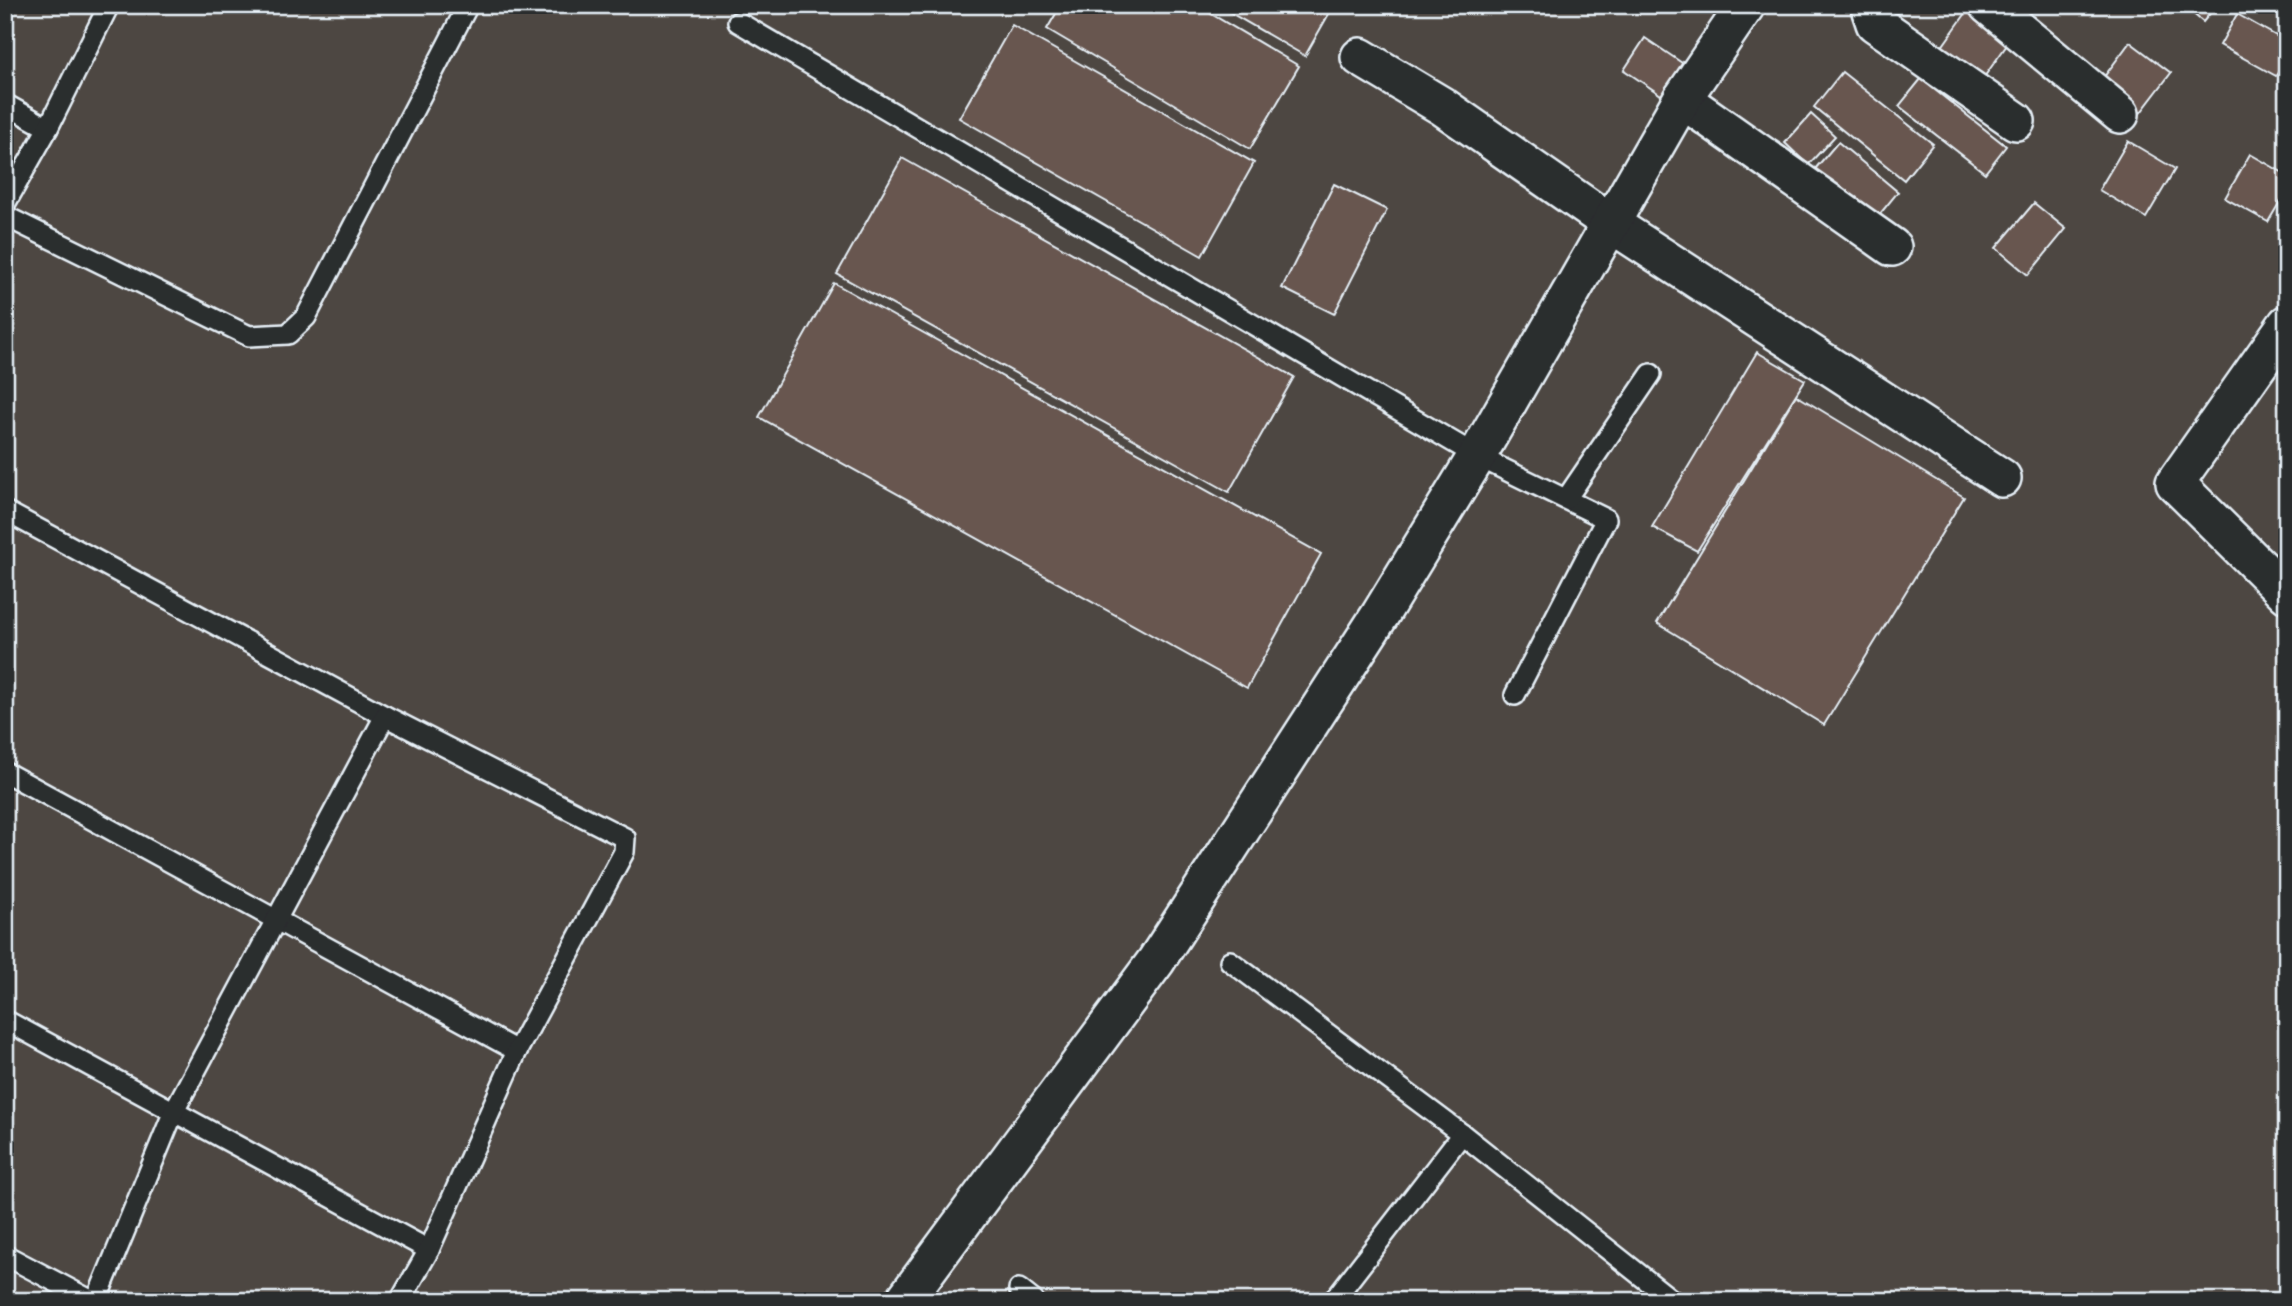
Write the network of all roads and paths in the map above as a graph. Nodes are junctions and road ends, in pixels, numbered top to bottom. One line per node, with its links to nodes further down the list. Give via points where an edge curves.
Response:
1 (109, 5): 12 (lane)
2 (468, 5): 14 (lane, via 306,317 288,334 249,336)
3 (1746, 5): 8 (street)
4 (1876, 5): 11 (street, via 1871,11 1875,23)
5 (1988, 5): 10 (street)
6 (738, 22): 19 (lane)
7 (1360, 57): 15 (street, via 1442,106)
8 (1682, 99): 15 (street); 16 (street)
9 (5, 104): 12 (lane)
10 (2120, 114)
11 (2016, 121)
12 (48, 128): 13 (lane)
13 (5, 204)
14 (5, 216)
15 (1610, 223): 19 (street); 20 (street)
16 (1892, 247)
17 (2287, 324): 23 (street, via 2175,483)
18 (1650, 374): 21 (lane)
19 (1477, 456): 21 (lane); 37 (street, via 1156,961)
20 (2002, 478)
21 (1566, 499): 24 (lane, via 1606,519)
22 (5, 511): 25 (lane)
23 (2287, 594)
24 (1515, 695)
25 (385, 716): 27 (lane); 30 (lane, via 625,838 624,852)
26 (5, 772): 27 (lane)
27 (276, 919): 30 (lane); 31 (lane)
28 (1230, 961): 32 (lane)
29 (5, 1020): 31 (lane)
30 (517, 1051): 33 (lane)
31 (173, 1111): 33 (lane); 35 (lane)
32 (1462, 1135): 38 (lane); 39 (lane)
33 (429, 1250): 36 (lane)
34 (5, 1255): 35 (lane)
35 (94, 1301)
36 (400, 1301)
37 (904, 1301)
38 (1333, 1301)
39 (1673, 1301)

